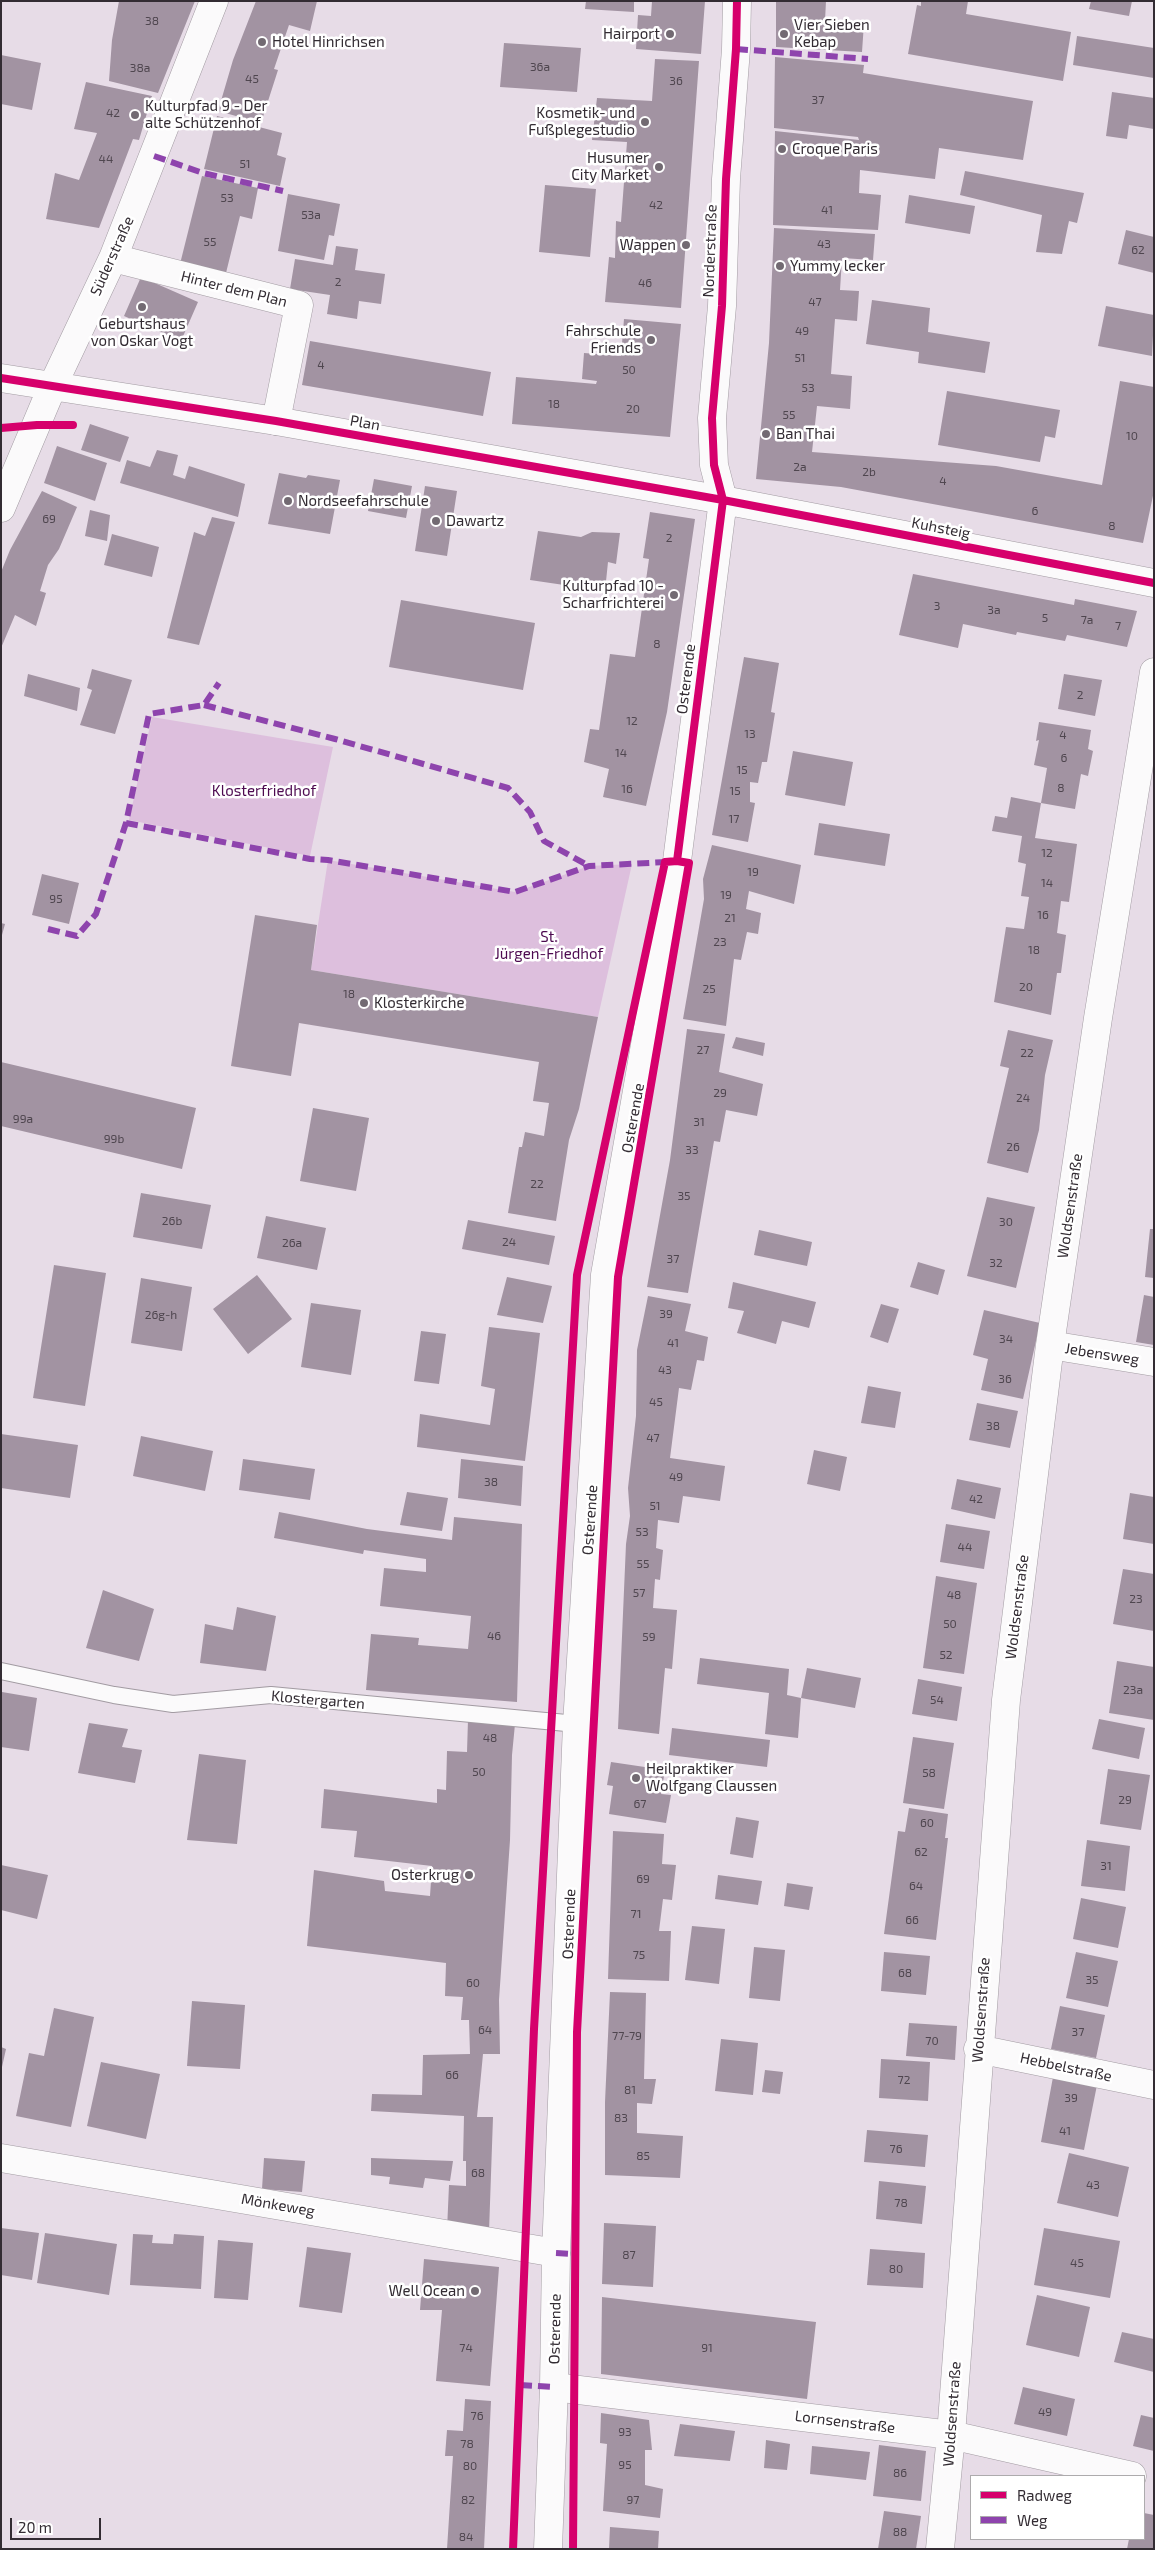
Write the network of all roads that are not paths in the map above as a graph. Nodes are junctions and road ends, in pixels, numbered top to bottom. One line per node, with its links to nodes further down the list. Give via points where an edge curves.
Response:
1 (214, 1): 3 (street, Süderstraße)
2 (736, 1): 7 (street, Norderstraße, via 722,306 712,418 714,465)
3 (113, 258): 5 (street, Süderstraße); 6 (street, Hinter dem Plan, via 299,305)
4 (1, 378): 5 (street, Plan)
5 (53, 385): 6 (street, Plan); 8 (street, Süderstraße)
6 (276, 422): 7 (street, Plan)
7 (723, 500): 9 (street, Kuhsteig); 14 (street, Osterende, via 677,861 605,1275)
8 (1, 508)
9 (1154, 583)
10 (1154, 672): 11 (street, Woldsenstraße, via 1098,1018)
11 (1050, 1345): 12 (street, Jebensweg); 15 (street, Woldsenstraße, via 1006,1700)
12 (1154, 1362)
13 (1, 1672): 14 (lane, Klostergarten, via 173,1704 271,1695)
14 (577, 1724): 18 (street, Osterende)
15 (978, 2049): 16 (street, Hebbelstraße); 20 (street, Woldsenstraße)
16 (1154, 2085)
17 (1, 2158): 18 (street, Mönkeweg)
18 (556, 2252): 19 (street, Osterende)
19 (554, 2387): 20 (street, Lornsenstraße); 22 (street, Osterende)
20 (951, 2435): 21 (street, Lornsenstraße); 23 (street, Woldsenstraße)
21 (1128, 2475)
22 (548, 2549)
23 (940, 2549)

